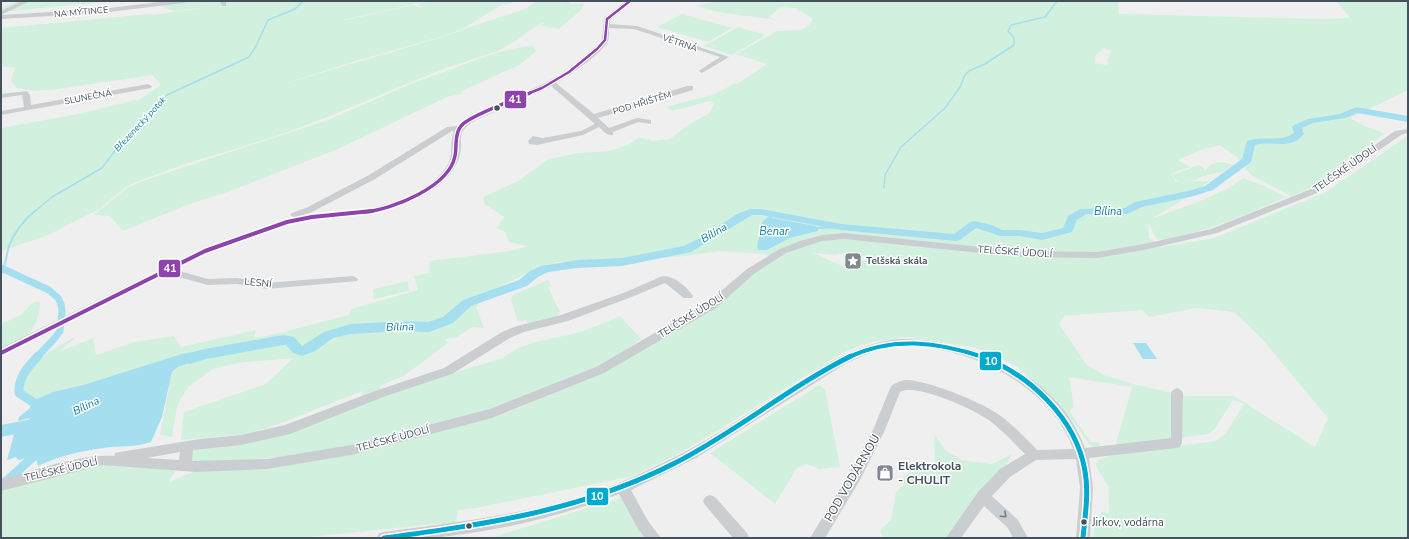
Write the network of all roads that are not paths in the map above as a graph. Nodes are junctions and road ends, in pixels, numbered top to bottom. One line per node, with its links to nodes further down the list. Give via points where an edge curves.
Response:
1 (27, 1): 4 (street)
2 (184, 1): 5 (street, NA MÝTINCE, via 100,11)
3 (630, 1): 6 (street, via 608,17)
4 (1, 13)
5 (1, 17)
6 (606, 26): 7 (street, VĚTRNÁ, via 635,27 726,57); 8 (street, via 605,40 597,49)
7 (702, 71)
8 (552, 83): 14 (street); 17 (street, via 473,118)
9 (148, 86): 12 (street, SLUNEČNÁ)
10 (690, 88): 14 (street, POD HŘIŠTĚM)
11 (1, 96): 12 (street, via 24,93)
12 (28, 108): 13 (street, SLUNEČNÁ)
13 (1, 113)
14 (593, 117): 16 (street)
15 (648, 122): 16 (street, via 637,120 608,132)
16 (600, 124): 19 (street, via 582,133)
17 (460, 128): 20 (street, via 450,129 372,177 309,210 291,216); 20 (street, via 451,167 438,182 423,192 370,211)
18 (1408, 131): 30 (street, TELČSKÉ ÚDOLÍ, via 1386,140 1314,191 1214,231 1144,247 1097,255 1058,256 844,236 803,243 767,260 712,305 600,370 492,413 351,450 267,464)
19 (541, 141)
20 (287, 222): 21 (street, via 205,251)
21 (165, 270): 22 (street, LESNÍ, via 208,282 238,281 267,286); 24 (street)
22 (353, 279)
23 (688, 296): 26 (street, via 671,281 664,279 564,318 521,329 506,335 448,371 379,394 286,430 241,440)
24 (1, 353)
25 (1178, 393): 27 (street, via 1176,443)
26 (187, 446): 29 (street); 30 (street)
27 (1082, 454): 28 (street); 32 (street, via 1062,416 1017,374 971,352 912,342 881,345 851,355 691,454); 41 (street, via 1086,494)
28 (1034, 455): 33 (street, via 1005,473); 38 (street, POD VODÁRNOU, via 1010,431 982,410 913,385 899,387 895,389 879,430)
29 (102, 460): 30 (street, TELČSKÉ ÚDOLÍ); 31 (street, TELČSKÉ ÚDOLÍ, via 76,464)
30 (185, 466)
31 (7, 483)
32 (622, 487): 35 (street, via 515,519 467,528); 36 (street, via 643,525)
33 (983, 496): 39 (street); 40 (street, one-way to 40, via 1013,524)
34 (710, 501): 37 (street)
35 (384, 538)
36 (654, 538)
37 (742, 538)
38 (818, 538)
39 (953, 538)
40 (1021, 538)
41 (1083, 538)

